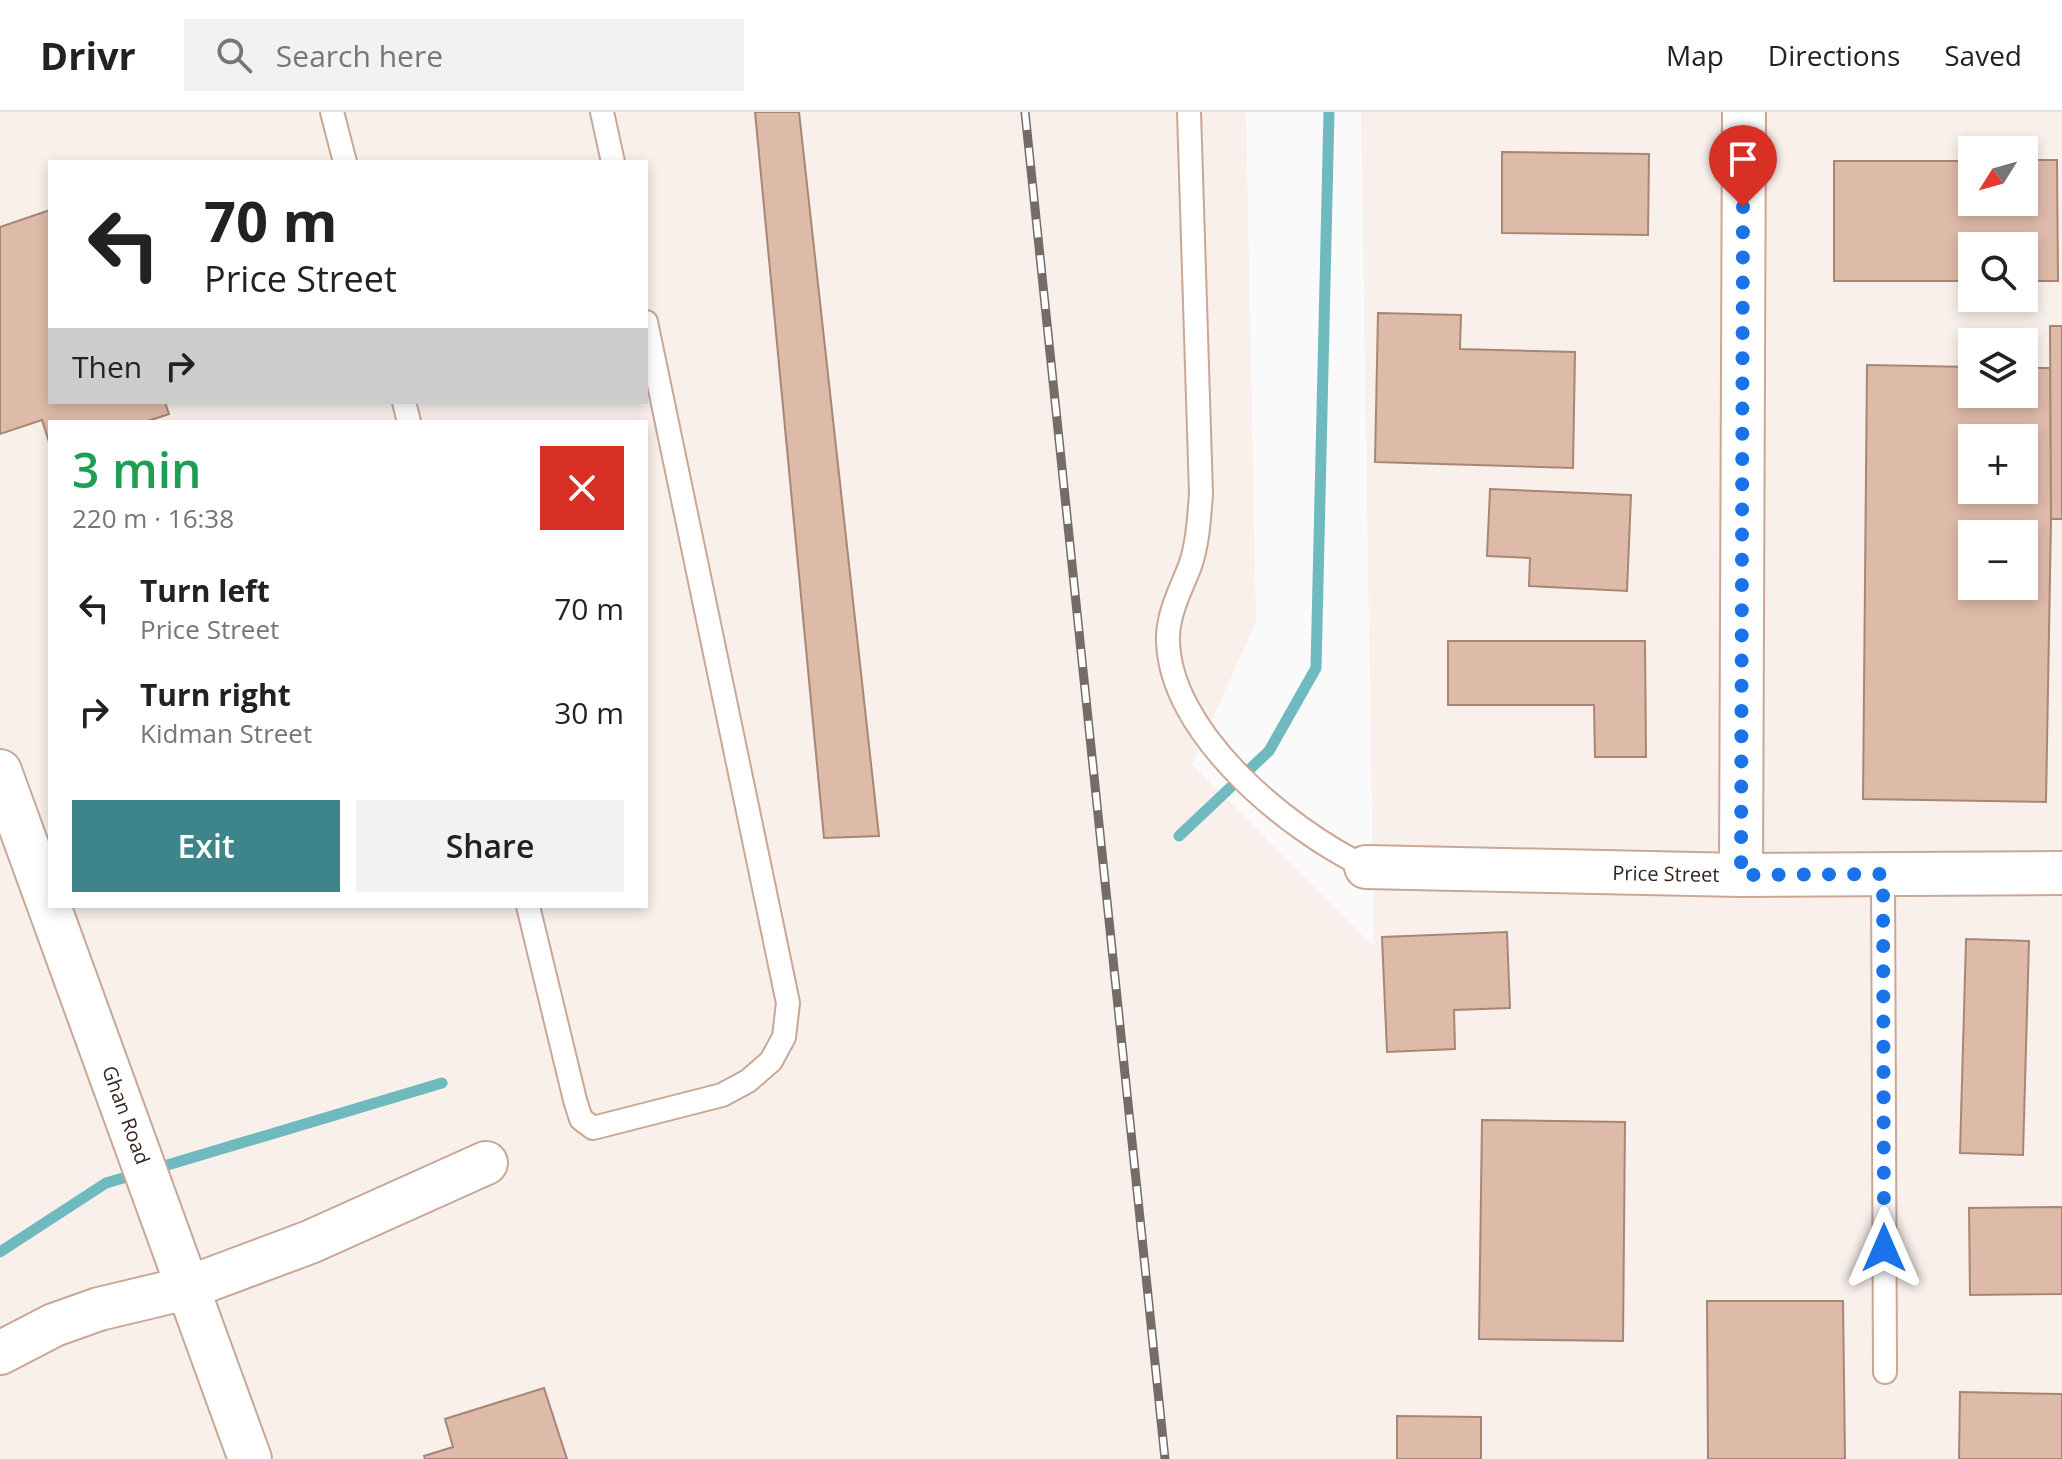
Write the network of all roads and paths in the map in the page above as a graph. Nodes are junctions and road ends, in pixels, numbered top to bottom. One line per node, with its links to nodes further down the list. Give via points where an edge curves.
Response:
1 (332, 112): 5 (lane)
2 (602, 112): 6 (lane)
3 (1189, 112): 9 (lane, via 1201,494 1193,554 1168,632 1169,662 1205,736 1256,791 1287,819)
4 (1744, 112): 12 (street)
5 (344, 160)
6 (613, 160)
7 (648, 332): 15 (lane, via 788,1003 784,1037 771,1061 722,1095 593,1128 581,1119 575,1100)
8 (0, 771): 13 (street, Ghan Road)
9 (1366, 867): 12 (street, Price Street)
10 (2062, 873): 11 (street, Price Street)
11 (1883, 874): 12 (street, Price Street); 19 (lane)
12 (1741, 875)
13 (48, 902)
14 (50, 908): 17 (street, Ghan Road)
15 (528, 908)
16 (486, 1163): 17 (street, via 310,1242)
17 (187, 1288): 18 (street, via 99,1309); 20 (street, Ghan Road)
18 (0, 1353)
19 (1885, 1372)
20 (250, 1459)

